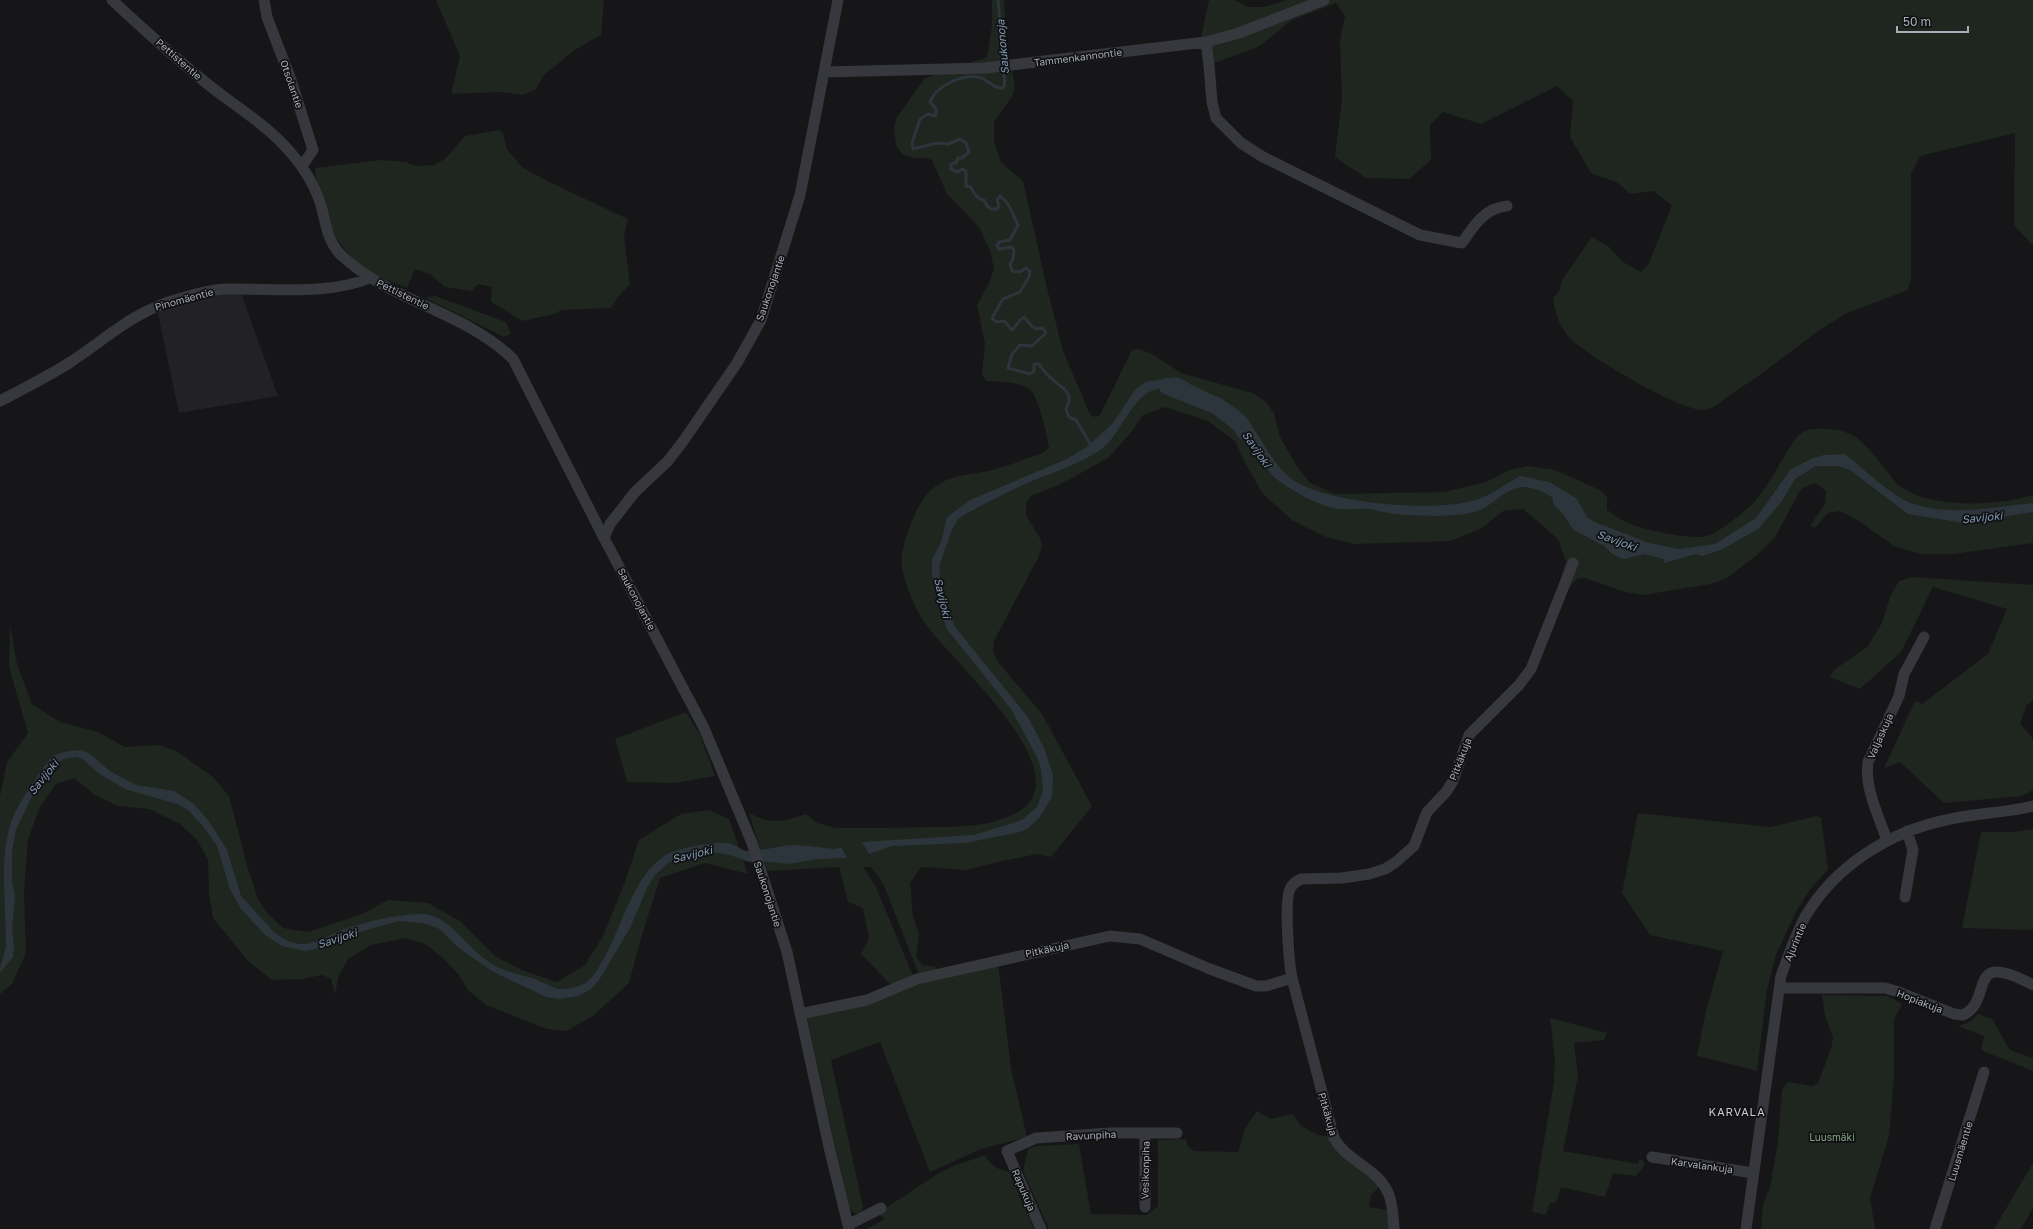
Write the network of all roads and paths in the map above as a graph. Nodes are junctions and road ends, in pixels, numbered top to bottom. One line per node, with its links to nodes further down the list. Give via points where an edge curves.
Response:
1 (112, 0): 7 (street, Pettistentie, via 205,82 266,128)
2 (264, 0): 7 (street, Otsolantie, via 267,17 291,80 313,150)
3 (838, 0): 6 (street, Saukonojantie)
4 (1324, 0): 5 (street, Tammenkannontie, via 1239,33)
5 (1206, 42): 6 (street, Tammenkannontie, via 996,67); 8 (street, via 1216,118 1235,138 1263,157 1405,228 1437,239 1462,242 1482,217 1495,207)
6 (825, 72): 11 (street, Saukonojantie, via 800,194 761,320 737,363 684,440 668,461 635,492 610,524)
7 (302, 166): 9 (street, Pettistentie, via 314,186 331,243)
8 (1507, 206)
9 (370, 278): 10 (street, Pinomäentie, via 334,288 224,289 178,299 132,318 70,362); 11 (street, Pettistentie, via 475,330 502,348 513,359)
10 (0, 401)
11 (604, 538): 21 (street, Saukonojantie, via 704,728 752,843 787,952)
12 (1573, 563): 18 (street, Pitkäkuja, via 1531,669 1519,685 1469,735 1453,781 1427,812 1414,846 1385,869 1342,878 1301,879 1290,889 1288,937)
13 (1924, 637): 16 (street, Valjaskuja, via 1904,674 1899,696 1868,762 1870,787)
14 (2033, 806): 15 (street, Ajurintie, via 1947,819)
15 (1907, 831): 16 (street, Ajurintie); 17 (street, via 1913,850)
16 (1887, 840): 20 (street, Ajurintie, via 1857,860 1823,892 1806,917 1791,947 1781,976)
17 (1905, 897)
18 (1292, 978): 21 (street, Pitkäkuja, via 1266,986 1256,986 1140,939 1110,936 917,979 867,1000); 32 (street, Pitkäkuja, via 1334,1138 1344,1152 1372,1172 1385,1186 1392,1204)
19 (2033, 985): 20 (street, Hopiakuja, via 2005,973 1990,974 1973,1006 1962,1015 1885,988)
20 (1780, 988): 27 (street, Ajurintie)
21 (800, 1014): 30 (street, Saukonojantie)
22 (1984, 1072): 34 (street, Luusmäentie)
23 (1146, 1133): 24 (street, Ravunpiha); 25 (street, Ravunpiha, via 1036,1138); 28 (street, Vesikonpiha)
24 (1177, 1133)
25 (1007, 1151): 31 (street, Rapukuja)
26 (1652, 1157): 27 (street, Karvalankuja)
27 (1753, 1173): 33 (street, Ajurintie)
28 (1145, 1207)
29 (881, 1208): 30 (street)
30 (849, 1227)
31 (1041, 1229)
32 (1394, 1229)
33 (1746, 1229)
34 (1935, 1229)

